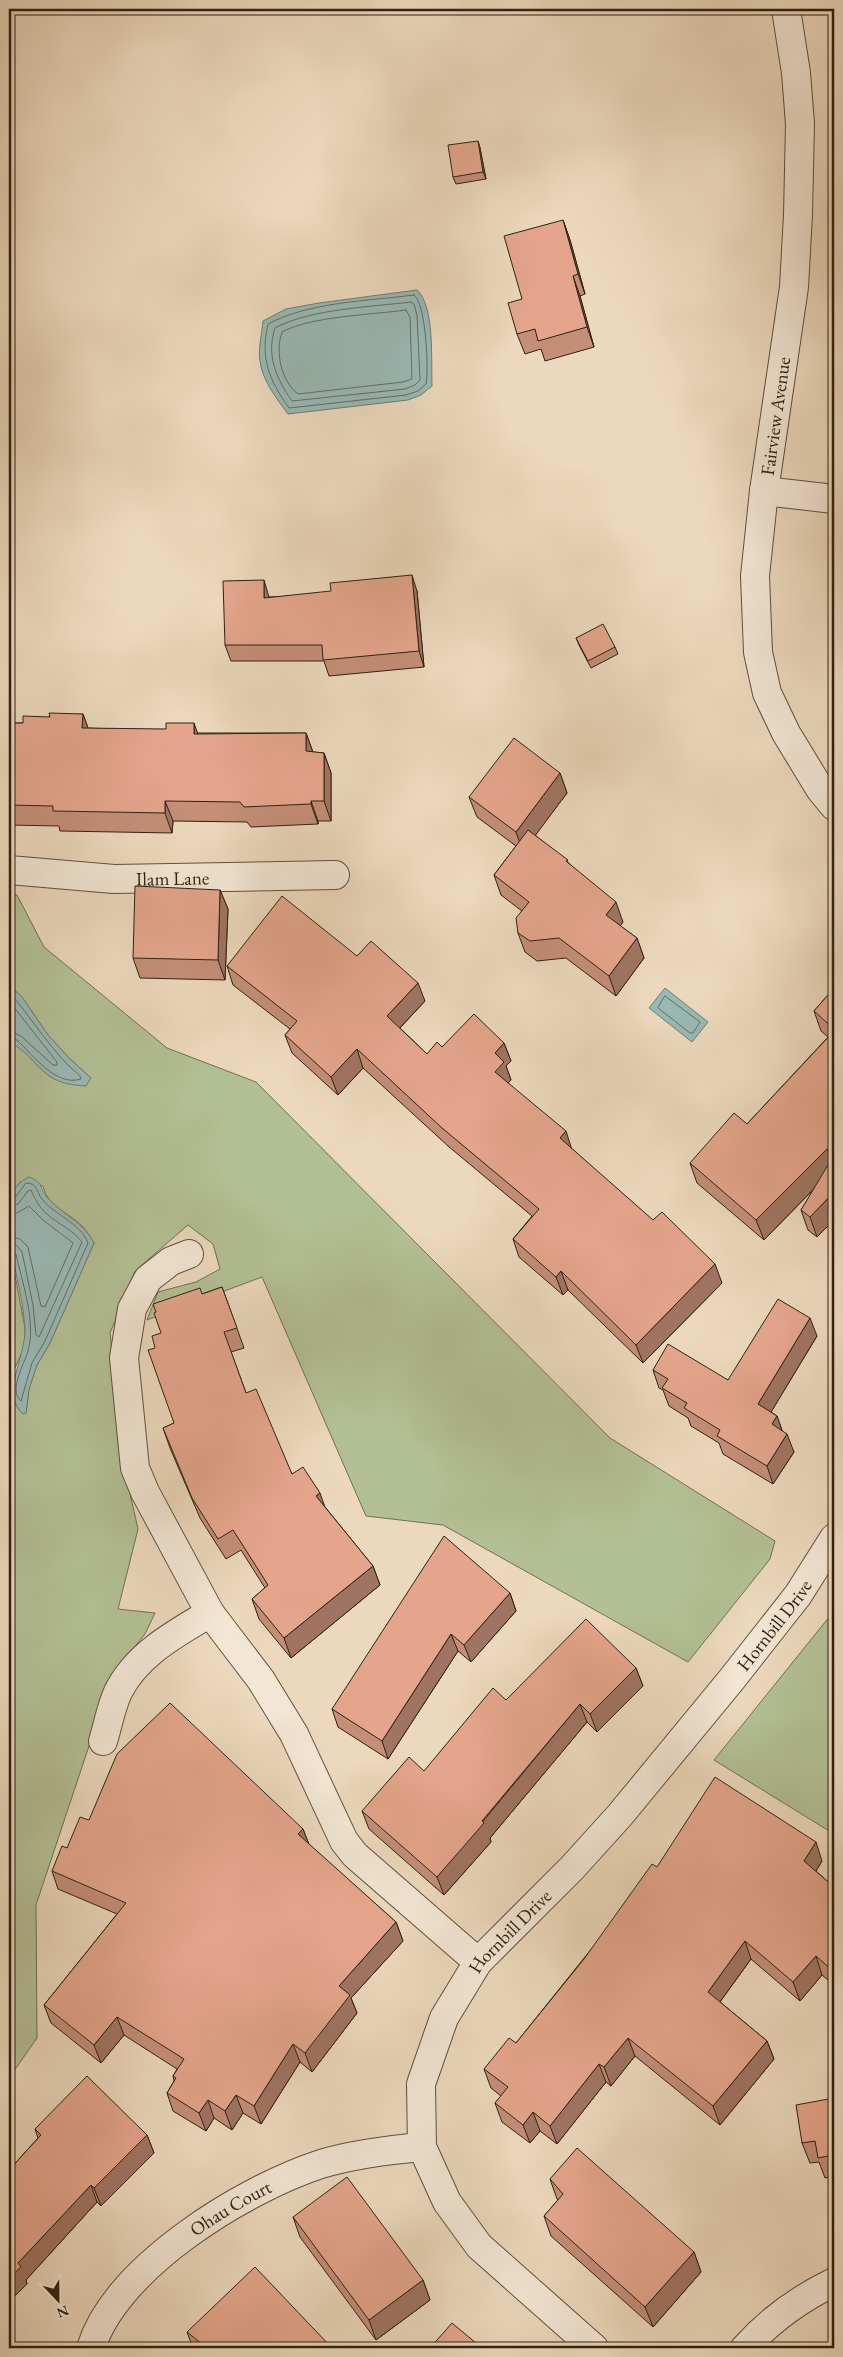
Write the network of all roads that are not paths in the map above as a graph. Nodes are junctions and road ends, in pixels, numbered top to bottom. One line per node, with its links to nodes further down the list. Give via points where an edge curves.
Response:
1 (786, 9): 2 (street, Fairview Avenue, via 800,124 798,215 794,287)
2 (764, 491): 3 (street); 4 (street, Fairview Avenue, via 755,576 758,652 767,693 786,733)
3 (834, 499)
4 (834, 806)
5 (9, 870): 6 (street, Ilam Lane, via 114,879)
6 (335, 875)
7 (189, 1254): 9 (street, via 172,1261 148,1279 132,1309 124,1358 135,1468)
8 (834, 1538): 11 (street, Hornbill Drive, via 798,1595 620,1815)
9 (210, 1612): 10 (street, via 161,1643 127,1676 117,1694); 11 (street, via 261,1680 294,1734 344,1841 355,1856)
10 (103, 1741)
11 (478, 1962): 12 (street, Hornbill Drive, via 444,2018 421,2084)
12 (422, 2147): 14 (street, Ohau Court, via 373,2152 321,2164 245,2197 191,2232 154,2262 97,2329); 15 (street, Hornbill Drive, via 447,2202 479,2246)
13 (834, 2282): 16 (street, via 813,2292 761,2330)
14 (91, 2348)
15 (594, 2348)
16 (745, 2348)

